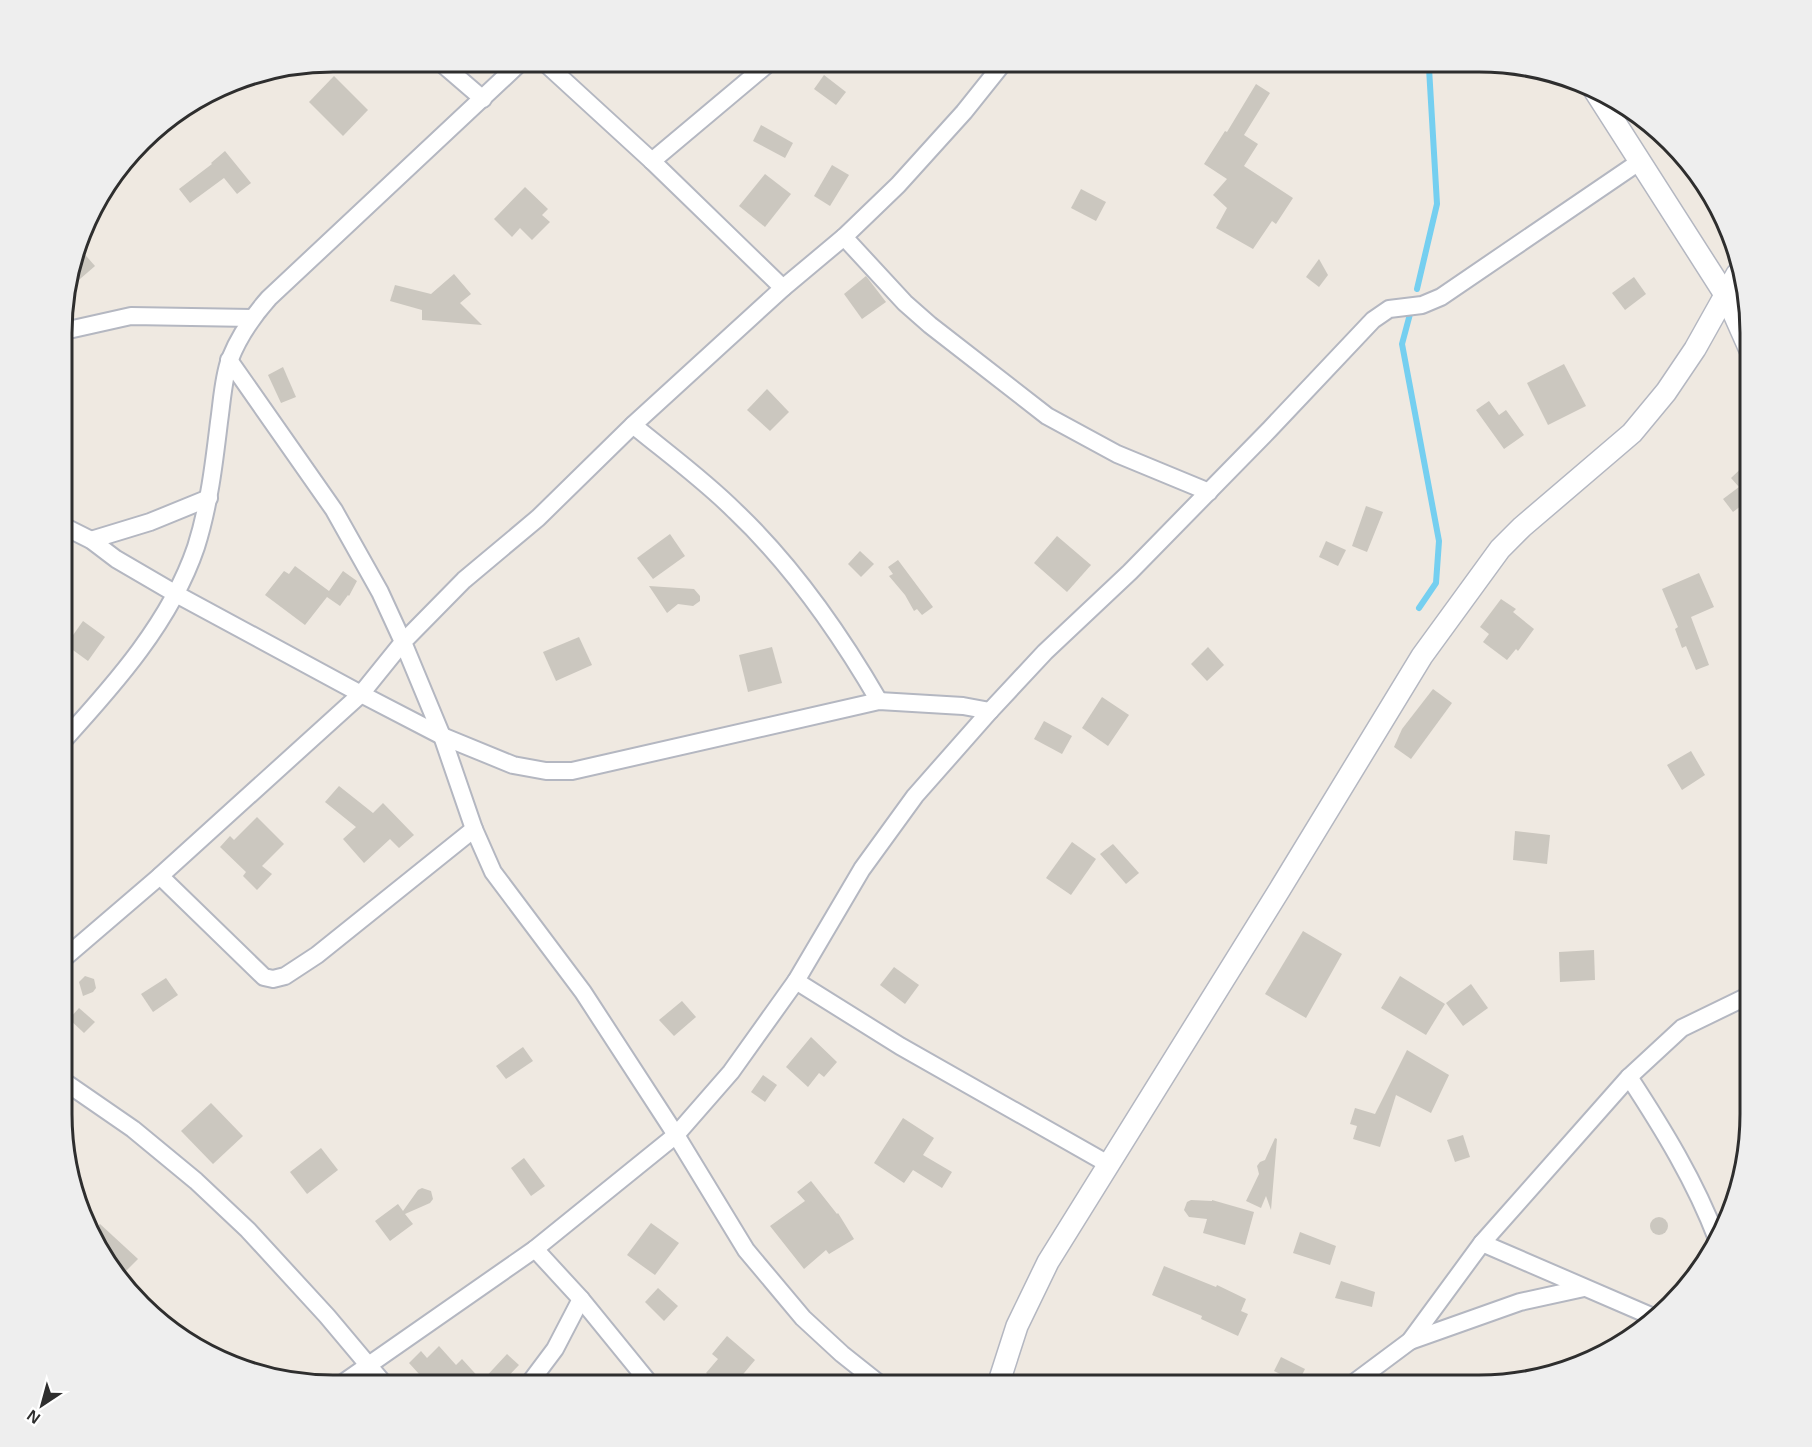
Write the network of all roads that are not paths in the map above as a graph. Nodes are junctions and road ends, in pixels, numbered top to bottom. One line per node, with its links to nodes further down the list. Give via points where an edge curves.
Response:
1 (452, 72): 6 (street)
2 (511, 72): 6 (street)
3 (555, 72): 8 (street)
4 (758, 72): 8 (street)
5 (996, 72): 10 (street, via 898,185)
6 (483, 99): 14 (street)
7 (1602, 103): 9 (street)
8 (652, 161): 12 (street)
9 (1639, 162): 13 (street); 19 (street, via 1441,297 1422,305 1389,309 1373,320)
10 (844, 237): 12 (street); 19 (street, via 905,303 1047,416 1117,454)
11 (1734, 279): 13 (street)
12 (783, 288): 18 (street)
13 (1726, 296): 15 (street); 38 (street, via 1666,392 1632,433 1500,549 1422,656)
14 (252, 318): 16 (street, via 131,315); 17 (street)
15 (1740, 327)
16 (72, 330)
17 (230, 360): 20 (street); 24 (street, via 334,510)
18 (633, 425): 24 (street, via 538,518 464,580); 26 (street, via 735,511 784,564 826,616)
19 (1209, 492): 27 (street)
20 (209, 498): 22 (street); 23 (street, via 195,548)
21 (72, 530): 22 (street)
22 (91, 540): 23 (street)
23 (176, 594): 25 (street); 28 (street, via 150,638)
24 (403, 642): 25 (street); 29 (street)
25 (361, 694): 29 (street); 31 (street)
26 (879, 700): 27 (street); 29 (street, via 572,771 513,765)
27 (990, 711): 33 (street, via 915,796 862,869)
28 (72, 730)
29 (442, 736): 30 (street)
30 (474, 828): 31 (street, via 317,955 285,976 273,979 264,977); 37 (street, via 493,872 583,993)
31 (160, 876): 32 (street)
32 (72, 951)
33 (796, 981): 37 (street, via 732,1072); 38 (street, via 900,1046)
34 (1740, 1000): 35 (street, via 1682,1028)
35 (1629, 1077): 39 (street, via 1675,1148); 40 (street)
36 (72, 1087): 46 (street, via 133,1129 248,1230)
37 (676, 1135): 41 (street); 51 (street, via 746,1250 802,1318)
38 (1108, 1164): 52 (street, via 1047,1262 1017,1326)
39 (1713, 1229)
40 (1482, 1243): 42 (street); 45 (street)
41 (536, 1249): 43 (street); 46 (street)
42 (1584, 1288): 44 (street); 45 (street, via 1520,1302)
43 (581, 1299): 49 (street, via 555,1349); 50 (street)
44 (1646, 1314)
45 (1410, 1341): 53 (street)
46 (368, 1366): 47 (street); 48 (street)
47 (355, 1375)
48 (376, 1375)
49 (536, 1375)
50 (643, 1375)
51 (868, 1375)
52 (1001, 1375)
53 (1364, 1375)

